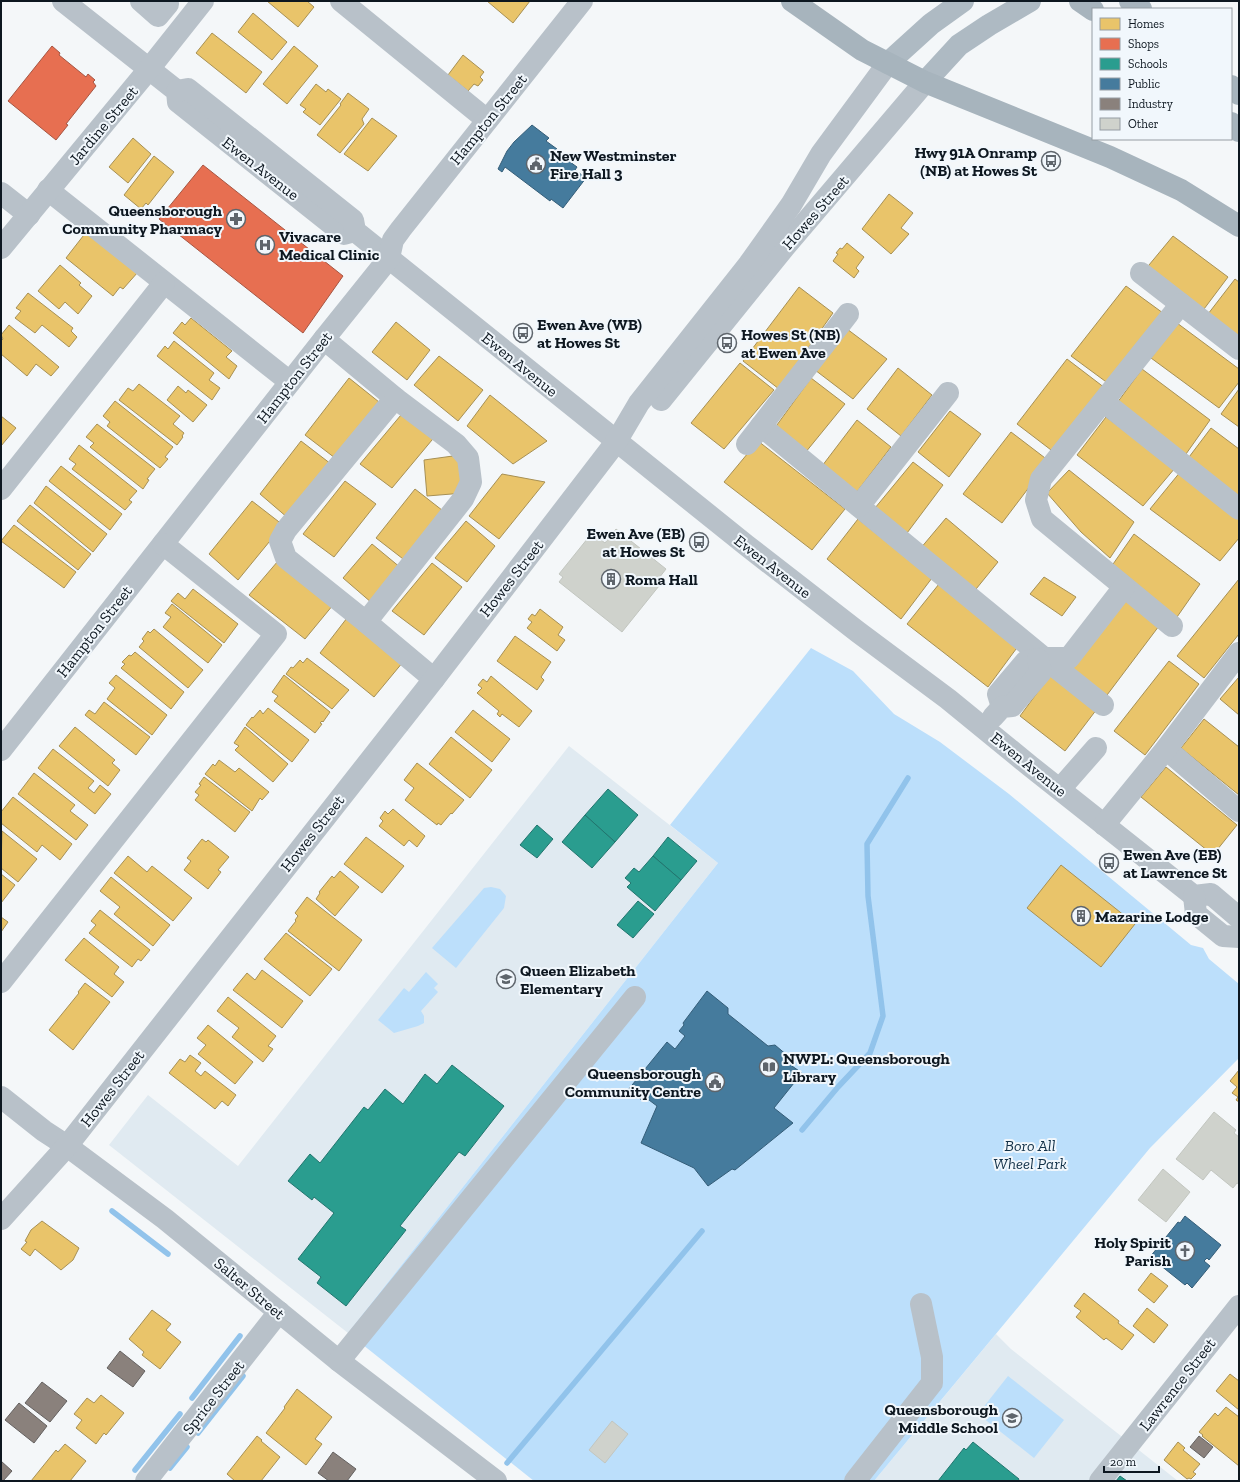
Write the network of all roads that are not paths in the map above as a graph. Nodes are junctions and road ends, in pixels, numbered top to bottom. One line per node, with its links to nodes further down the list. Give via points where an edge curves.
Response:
1 (140, 1): 11 (street, via 158,16)
2 (203, 1): 14 (street, Jardine Street)
3 (341, 1): 18 (street)
4 (582, 1): 18 (street, Hampton Street)
5 (792, 1): 15 (highway, via 862,50)
6 (963, 1): 15 (main road, Howes Street, via 931,24)
7 (1030, 1): 17 (main road, Howes Street, via 959,45)
8 (1080, 1): 13 (highway)
9 (1130, 1): 12 (highway)
10 (71, 3): 16 (street, Ewen Avenue)
11 (166, 3): 14 (street)
12 (1140, 8)
13 (1092, 9)
14 (187, 20): 16 (street, Jardine Street)
15 (888, 63): 17 (highway); 36 (street, Howes Street, via 820,154 791,205 749,264 639,403)
16 (149, 69): 19 (street, Jardine Street); 24 (street, Ewen Avenue, via 176,91 178,102 344,234 355,231)
17 (925, 82): 22 (highway, via 1110,157 1174,186); 36 (street, Howes Street, via 783,249 647,417)
18 (487, 120): 24 (street, Hampton Street, via 393,240)
19 (48, 190): 21 (street, Jardine Street); 26 (street)
20 (1, 194): 21 (street)
21 (29, 215): 23 (street, Jardine Street)
22 (1239, 226)
23 (1, 248)
24 (389, 258): 29 (street, Hampton Street); 36 (street, Ewen Avenue)
25 (1141, 273): 27 (street)
26 (164, 283): 31 (street); 38 (street)
27 (1181, 304): 30 (street); 34 (street)
28 (848, 314): 35 (street)
29 (324, 339): 31 (street, Hampton Street); 33 (street)
30 (1239, 349)
31 (290, 382): 41 (street, Hampton Street)
32 (948, 393): 39 (street)
33 (395, 398): 43 (street, via 456,444 468,458 471,482 463,499); 43 (street, via 286,530 280,541 286,558)
34 (1104, 402): 40 (street); 42 (street, via 1041,479 1036,500 1042,519)
35 (761, 426): 37 (street); 39 (street)
36 (616, 442): 47 (street, Howes Street); 49 (street, Ewen Avenue)
37 (746, 444)
38 (1, 489)
39 (859, 506): 46 (street)
40 (1239, 509)
41 (163, 544): 52 (street, Hampton Street); 59 (street, via 276,634)
42 (1124, 587): 44 (street); 46 (street, via 1069,658)
43 (366, 622): 47 (street)
44 (1172, 626)
45 (1239, 653): 51 (street)
46 (1041, 658): 48 (street); 49 (street, via 1040,672 1012,706 1002,707)
47 (434, 678): 62 (street, Howes Street)
48 (1103, 705)
49 (983, 728): 53 (street, Ewen Avenue)
50 (1096, 748): 53 (street)
51 (1166, 749): 54 (street); 55 (street)
52 (1, 750)
53 (1060, 789): 55 (street, Ewen Avenue)
54 (1239, 811)
55 (1104, 825): 56 (street, Ewen Avenue)
56 (1194, 896): 57 (street, via 1211,894); 58 (street, via 1196,914 1223,936)
57 (1239, 918)
58 (1239, 936)
59 (1, 982)
60 (635, 997): 67 (street)
61 (1, 1097): 62 (street, Salter Street)
62 (67, 1146): 63 (street, Howes Street); 66 (street, Salter Street, via 165,1219)
63 (1, 1219)
64 (921, 1304): 70 (street, via 932,1357 932,1383)
65 (1239, 1306): 71 (street, Lawrence Street)
66 (279, 1312): 67 (street, Salter Street); 68 (street, Sprice Street)
67 (339, 1361): 69 (street, Salter Street)
68 (146, 1481)
69 (496, 1481)
70 (855, 1481)
71 (1100, 1481)

